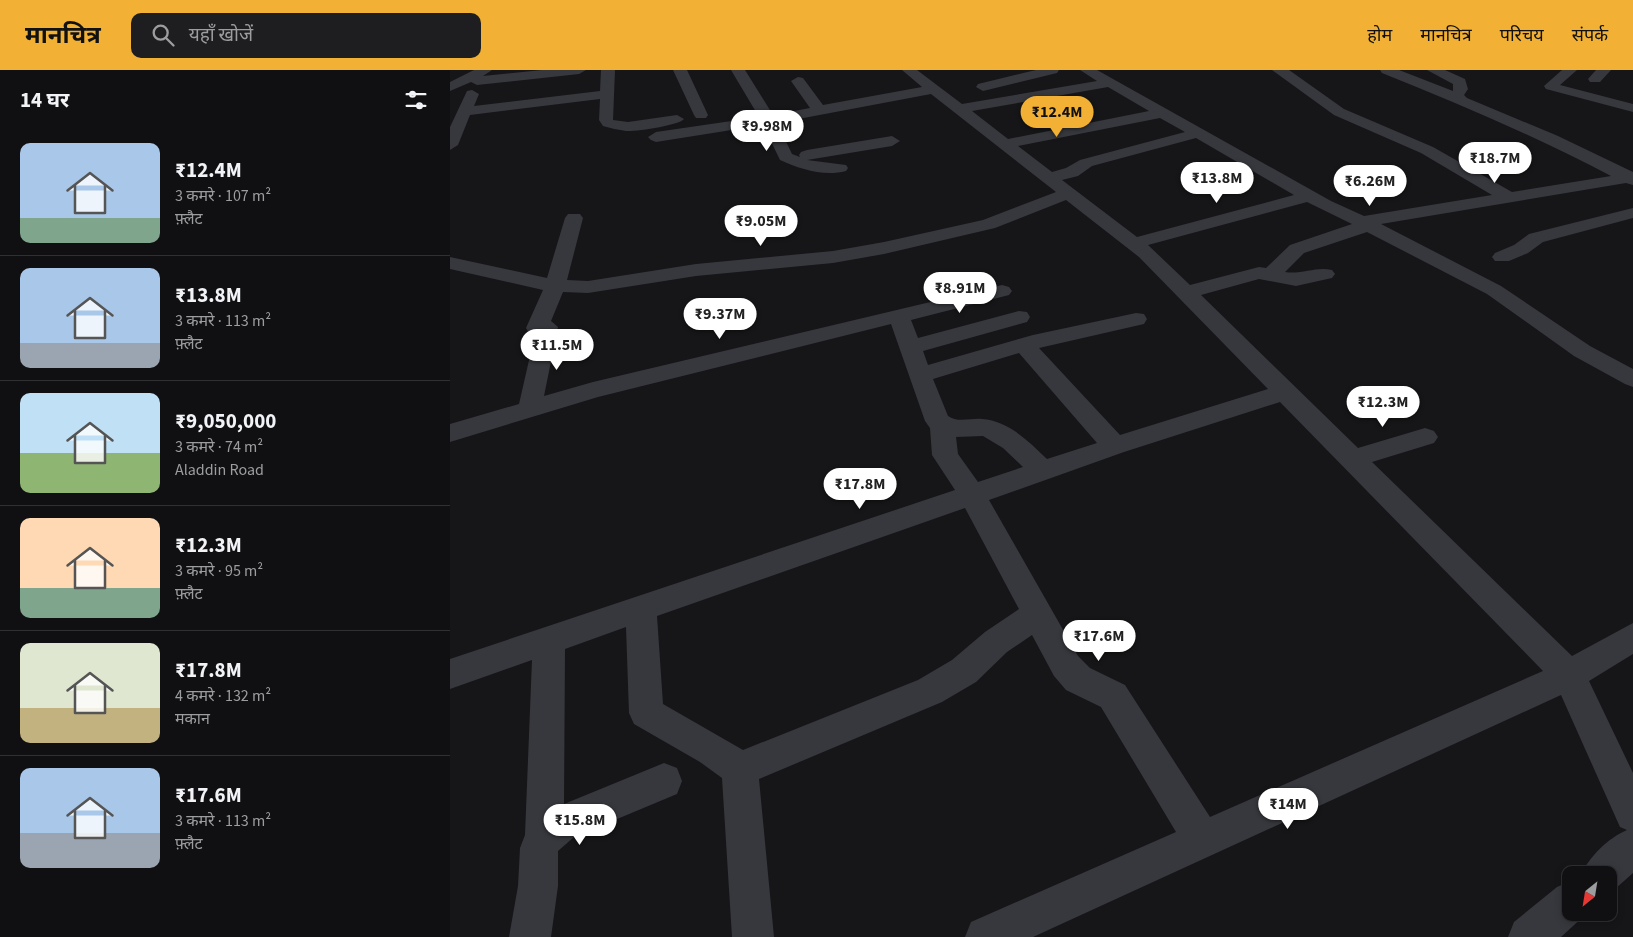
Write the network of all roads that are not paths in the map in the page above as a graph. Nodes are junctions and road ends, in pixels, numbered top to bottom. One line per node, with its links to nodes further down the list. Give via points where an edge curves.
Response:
1 (579, 70): 13 (street)
2 (608, 70): 18 (street)
3 (680, 70): 30 (street)
4 (738, 70): 22 (street)
5 (909, 70): 19 (street)
6 (1052, 70): 19 (street)
7 (1087, 70): 15 (street)
8 (1279, 70): 45 (street, via 1347,116 1427,150)
9 (1387, 70): 21 (street)
10 (1434, 70): 21 (street, via 1460,82)
11 (1568, 71): 12 (street); 24 (street, via 1552,86)
12 (1600, 75): 16 (street)
13 (479, 76): 17 (street); 26 (street)
14 (798, 81): 25 (street)
15 (1109, 83): 20 (street); 28 (street)
16 (1614, 84)
17 (450, 87)
18 (607, 94): 26 (street); 30 (street, via 606,120 612,125 628,126)
19 (954, 96): 20 (street); 25 (street); 33 (street)
20 (1028, 97): 29 (street)
21 (1459, 98): 42 (street)
22 (760, 105): 23 (street); 31 (street)
23 (743, 108)
24 (1633, 108)
25 (819, 110): 31 (street)
26 (465, 111): 37 (street)
27 (718, 112): 30 (street)
28 (1162, 113): 32 (street); 35 (street)
29 (1038, 114)
30 (700, 115)
31 (768, 120): 34 (street); 39 (street)
32 (1199, 133): 41 (street, via 1086,163 1072,172); 44 (street)
33 (999, 134): 35 (street); 41 (street)
34 (656, 137)
35 (1034, 138): 38 (street)
36 (892, 140): 39 (street)
37 (450, 145)
38 (1048, 150)
39 (790, 159): 40 (street, via 808,166)
40 (840, 168)
41 (1050, 178): 43 (street)
42 (1632, 178): 45 (street)
43 (1069, 193): 49 (street); 55 (street, via 989,224 859,253 696,270 588,287)
44 (1309, 196): 48 (street); 49 (street)
45 (1510, 198): 48 (street)
46 (1633, 213): 51 (street, via 1536,238)
47 (574, 218): 55 (street)
48 (1365, 224): 53 (street, via 1297,249); 63 (street, via 1494,290 1582,351)
49 (1134, 244): 57 (street)
50 (1274, 251): 53 (street, via 1263,261)
51 (1502, 257)
52 (450, 263): 55 (street)
53 (1265, 273): 54 (street, via 1296,280); 57 (street)
54 (1325, 274)
55 (555, 286): 66 (street, via 542,327)
56 (1002, 291): 58 (street)
57 (1186, 293): 65 (street)
58 (899, 317): 62 (street); 66 (street)
59 (1019, 317): 62 (street)
60 (1136, 319): 61 (street)
61 (1024, 345): 64 (street); 70 (street)
62 (910, 346): 64 (street)
63 (1629, 373)
64 (920, 375): 67 (street, via 937,420)
65 (1285, 392): 70 (street); 71 (street)
66 (530, 408): 68 (street)
67 (942, 425): 72 (street, via 988,428 997,432 1011,440); 73 (street, via 945,455)
68 (450, 433)
69 (1425, 437): 71 (street)
70 (1115, 446): 72 (street)
71 (1352, 459): 79 (street)
72 (1042, 471): 73 (street)
73 (972, 495): 74 (street); 75 (street)
74 (641, 607): 77 (street); 80 (street, via 646,713 713,750)
75 (1038, 614): 80 (street, via 996,642 964,671 930,691); 84 (street, via 1073,674 1113,696)
76 (1633, 637): 79 (street)
77 (549, 639): 78 (street); 83 (street)
78 (450, 674)
79 (1569, 675): 82 (street); 84 (street)
80 (740, 769): 89 (street)
81 (664, 781): 83 (street, via 561,824)
82 (1633, 814)
83 (544, 838): 88 (street, via 540,848)
84 (1202, 840): 90 (street)
85 (1633, 847): 86 (street)
86 (1611, 866)
87 (1562, 909): 91 (street)
88 (530, 937)
89 (753, 937)
90 (986, 937)
91 (1529, 937)

